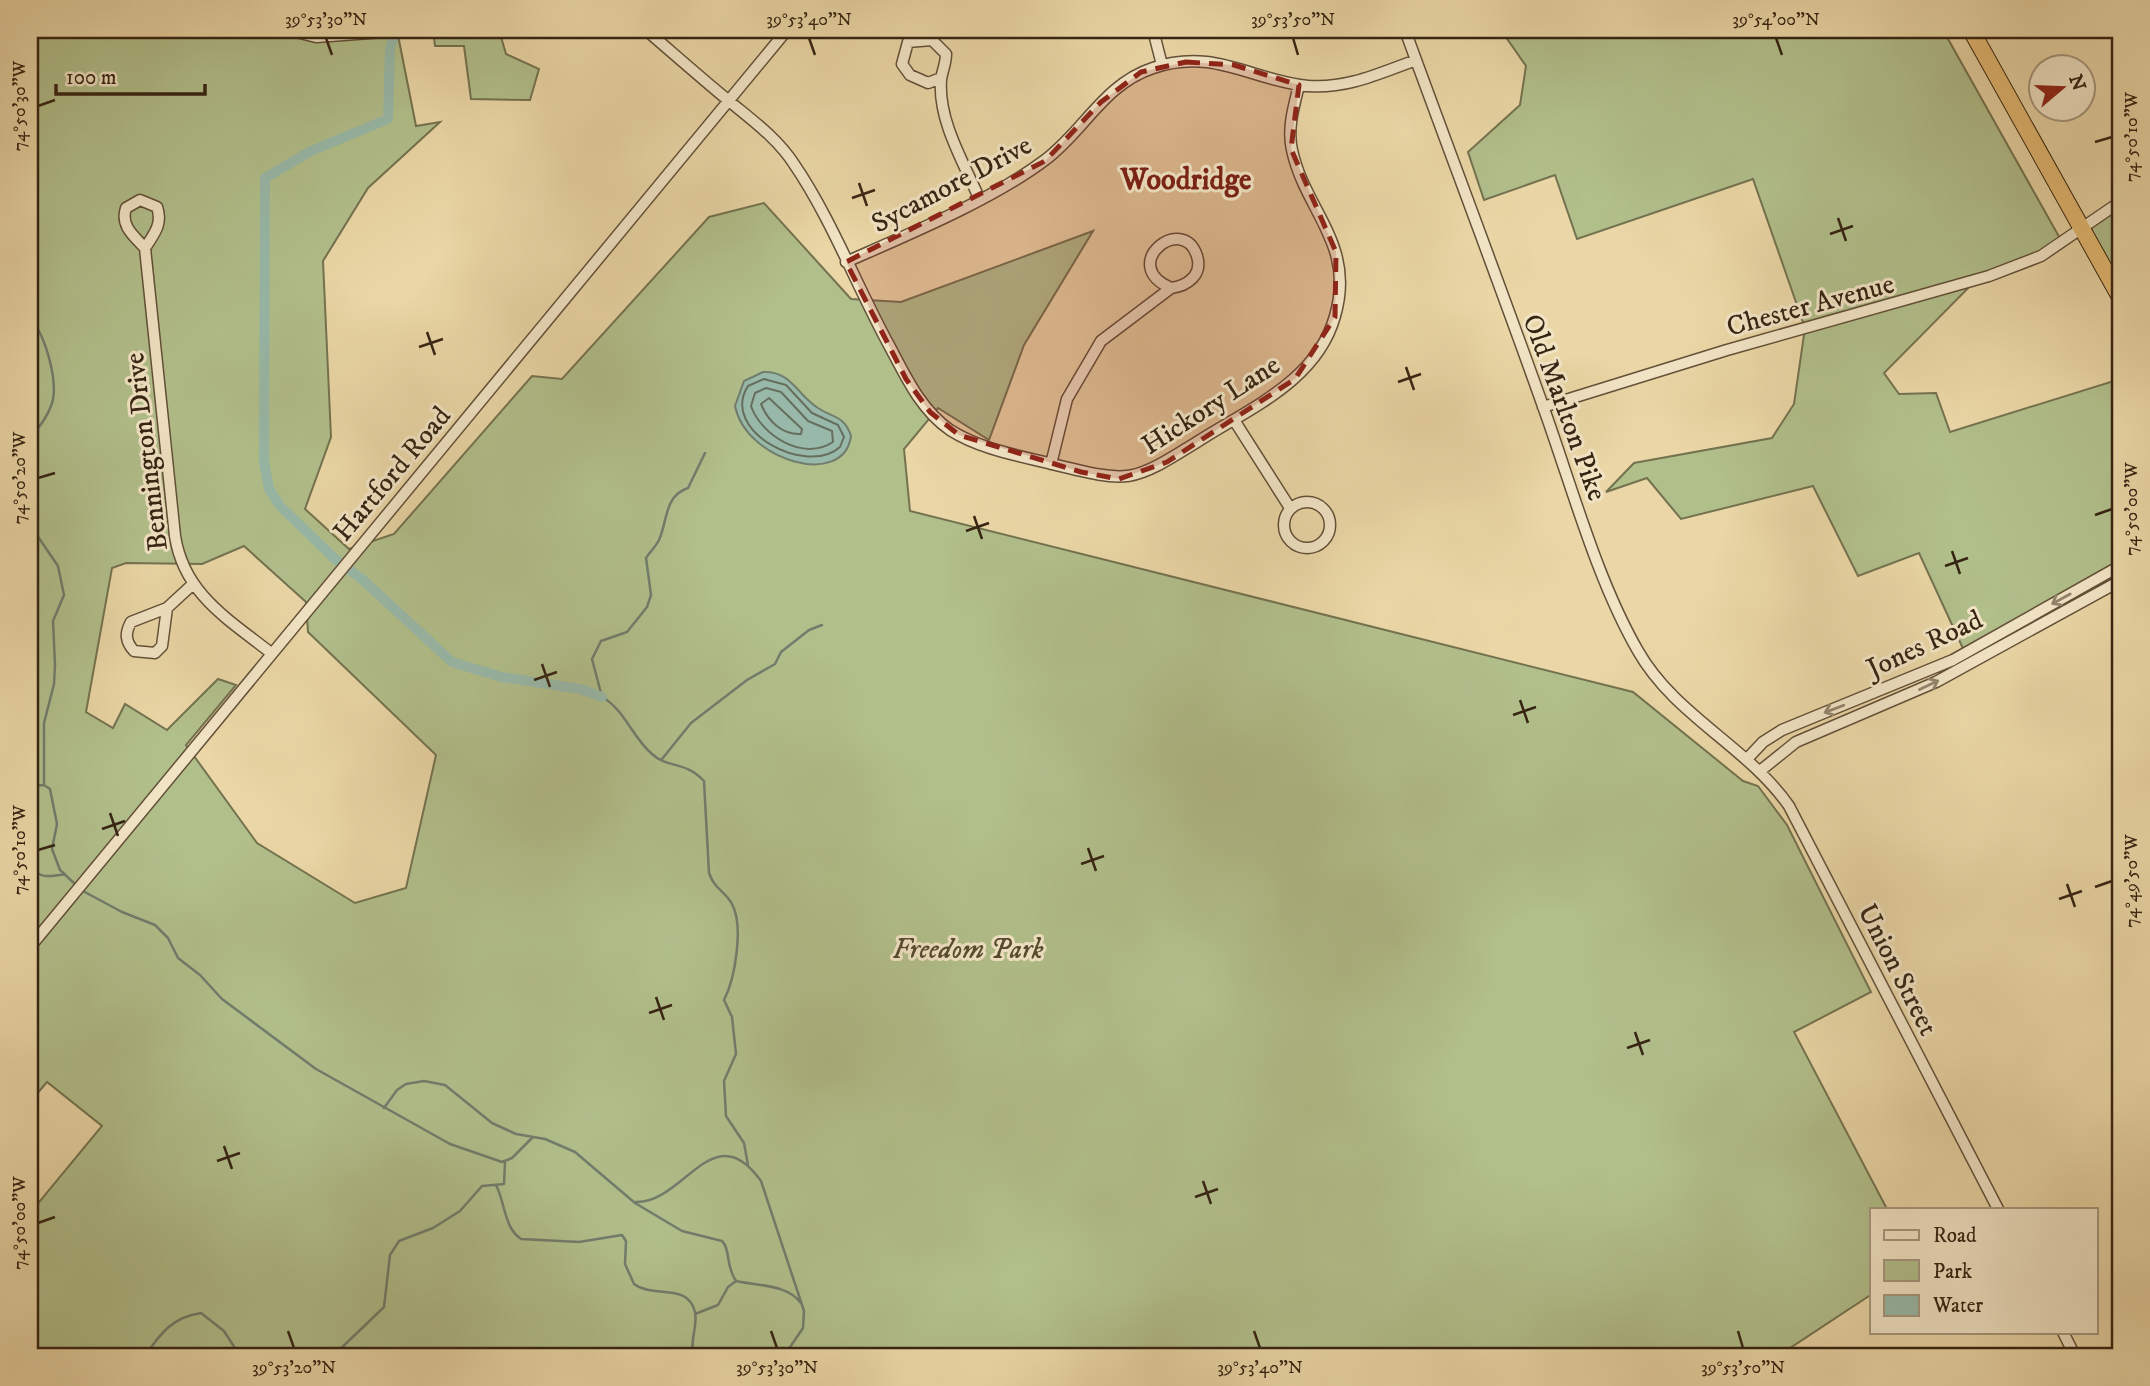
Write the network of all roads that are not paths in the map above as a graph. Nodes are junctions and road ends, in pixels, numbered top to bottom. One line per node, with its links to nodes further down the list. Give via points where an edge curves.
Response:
1 (288, 30): 2 (street, via 316,37)
2 (411, 30)
3 (646, 30): 12 (street, Hickory Lane)
4 (787, 30): 12 (street, Hartford Road)
5 (1153, 30): 9 (street)
6 (1405, 30): 8 (street, Old Marlton Pike)
7 (1971, 30): 15 (highway)
8 (1416, 60): 11 (street, Sycamore Drive, via 1360,81); 20 (street, Old Marlton Pike)
9 (1161, 65): 11 (street, Sycamore Drive, via 1234,65); 13 (street, Sycamore Drive, via 1120,85 1045,161)
10 (941, 78): 10 (street, via 946,54 939,44 922,39 908,43 902,64 910,75 928,83); 13 (street, via 951,133)
11 (1299, 85): 21 (street, Hickory Lane, via 1290,121 1292,149 1332,239 1338,265 1338,305 1325,340 1303,370)
12 (729, 101): 17 (street, Hickory Lane, via 775,140 794,164); 28 (street, Hartford Road)
13 (979, 198): 17 (street, Sycamore Drive)
14 (2120, 202): 15 (street, Chester Avenue)
15 (2083, 230): 19 (highway); 20 (street, Chester Avenue, via 2042,256 1976,281)
16 (145, 248): 26 (street, Bennington Drive, via 175,536 181,564)
17 (846, 262): 22 (street, Hickory Lane, via 906,379 930,412 971,440)
18 (1171, 288): 18 (street, via 1182,287 1198,270 1193,248 1172,239 1153,251 1150,263 1152,274); 22 (street, via 1101,341 1068,399)
19 (2120, 297)
20 (1544, 407): 29 (street, Old Marlton Pike, via 1589,537 1639,653 1681,705)
21 (1234, 419): 22 (street, Hickory Lane, via 1167,462 1131,478 1107,478); 23 (street)
22 (1051, 464)
23 (1290, 508): 23 (street, via 1284,533 1292,544 1318,547 1328,537 1331,524 1326,511 1316,503 1302,502)
24 (2120, 566): 29 (street, Jones Road, one-way to 29, via 1953,660 1782,730)
25 (2120, 581): 30 (street, Jones Road, one-way to 25, via 1796,742 1936,682)
26 (192, 585): 27 (street); 28 (street, Bennington Drive)
27 (167, 608): 27 (street, via 131,622 126,631 134,651 155,653 162,646)
28 (271, 653): 31 (street, Hartford Road)
29 (1747, 759): 30 (street, Union Street)
30 (1760, 771): 32 (street, Union Street, via 1796,819)
31 (30, 947)
32 (1997, 1208)
33 (2064, 1334): 34 (street)
34 (2075, 1356)

